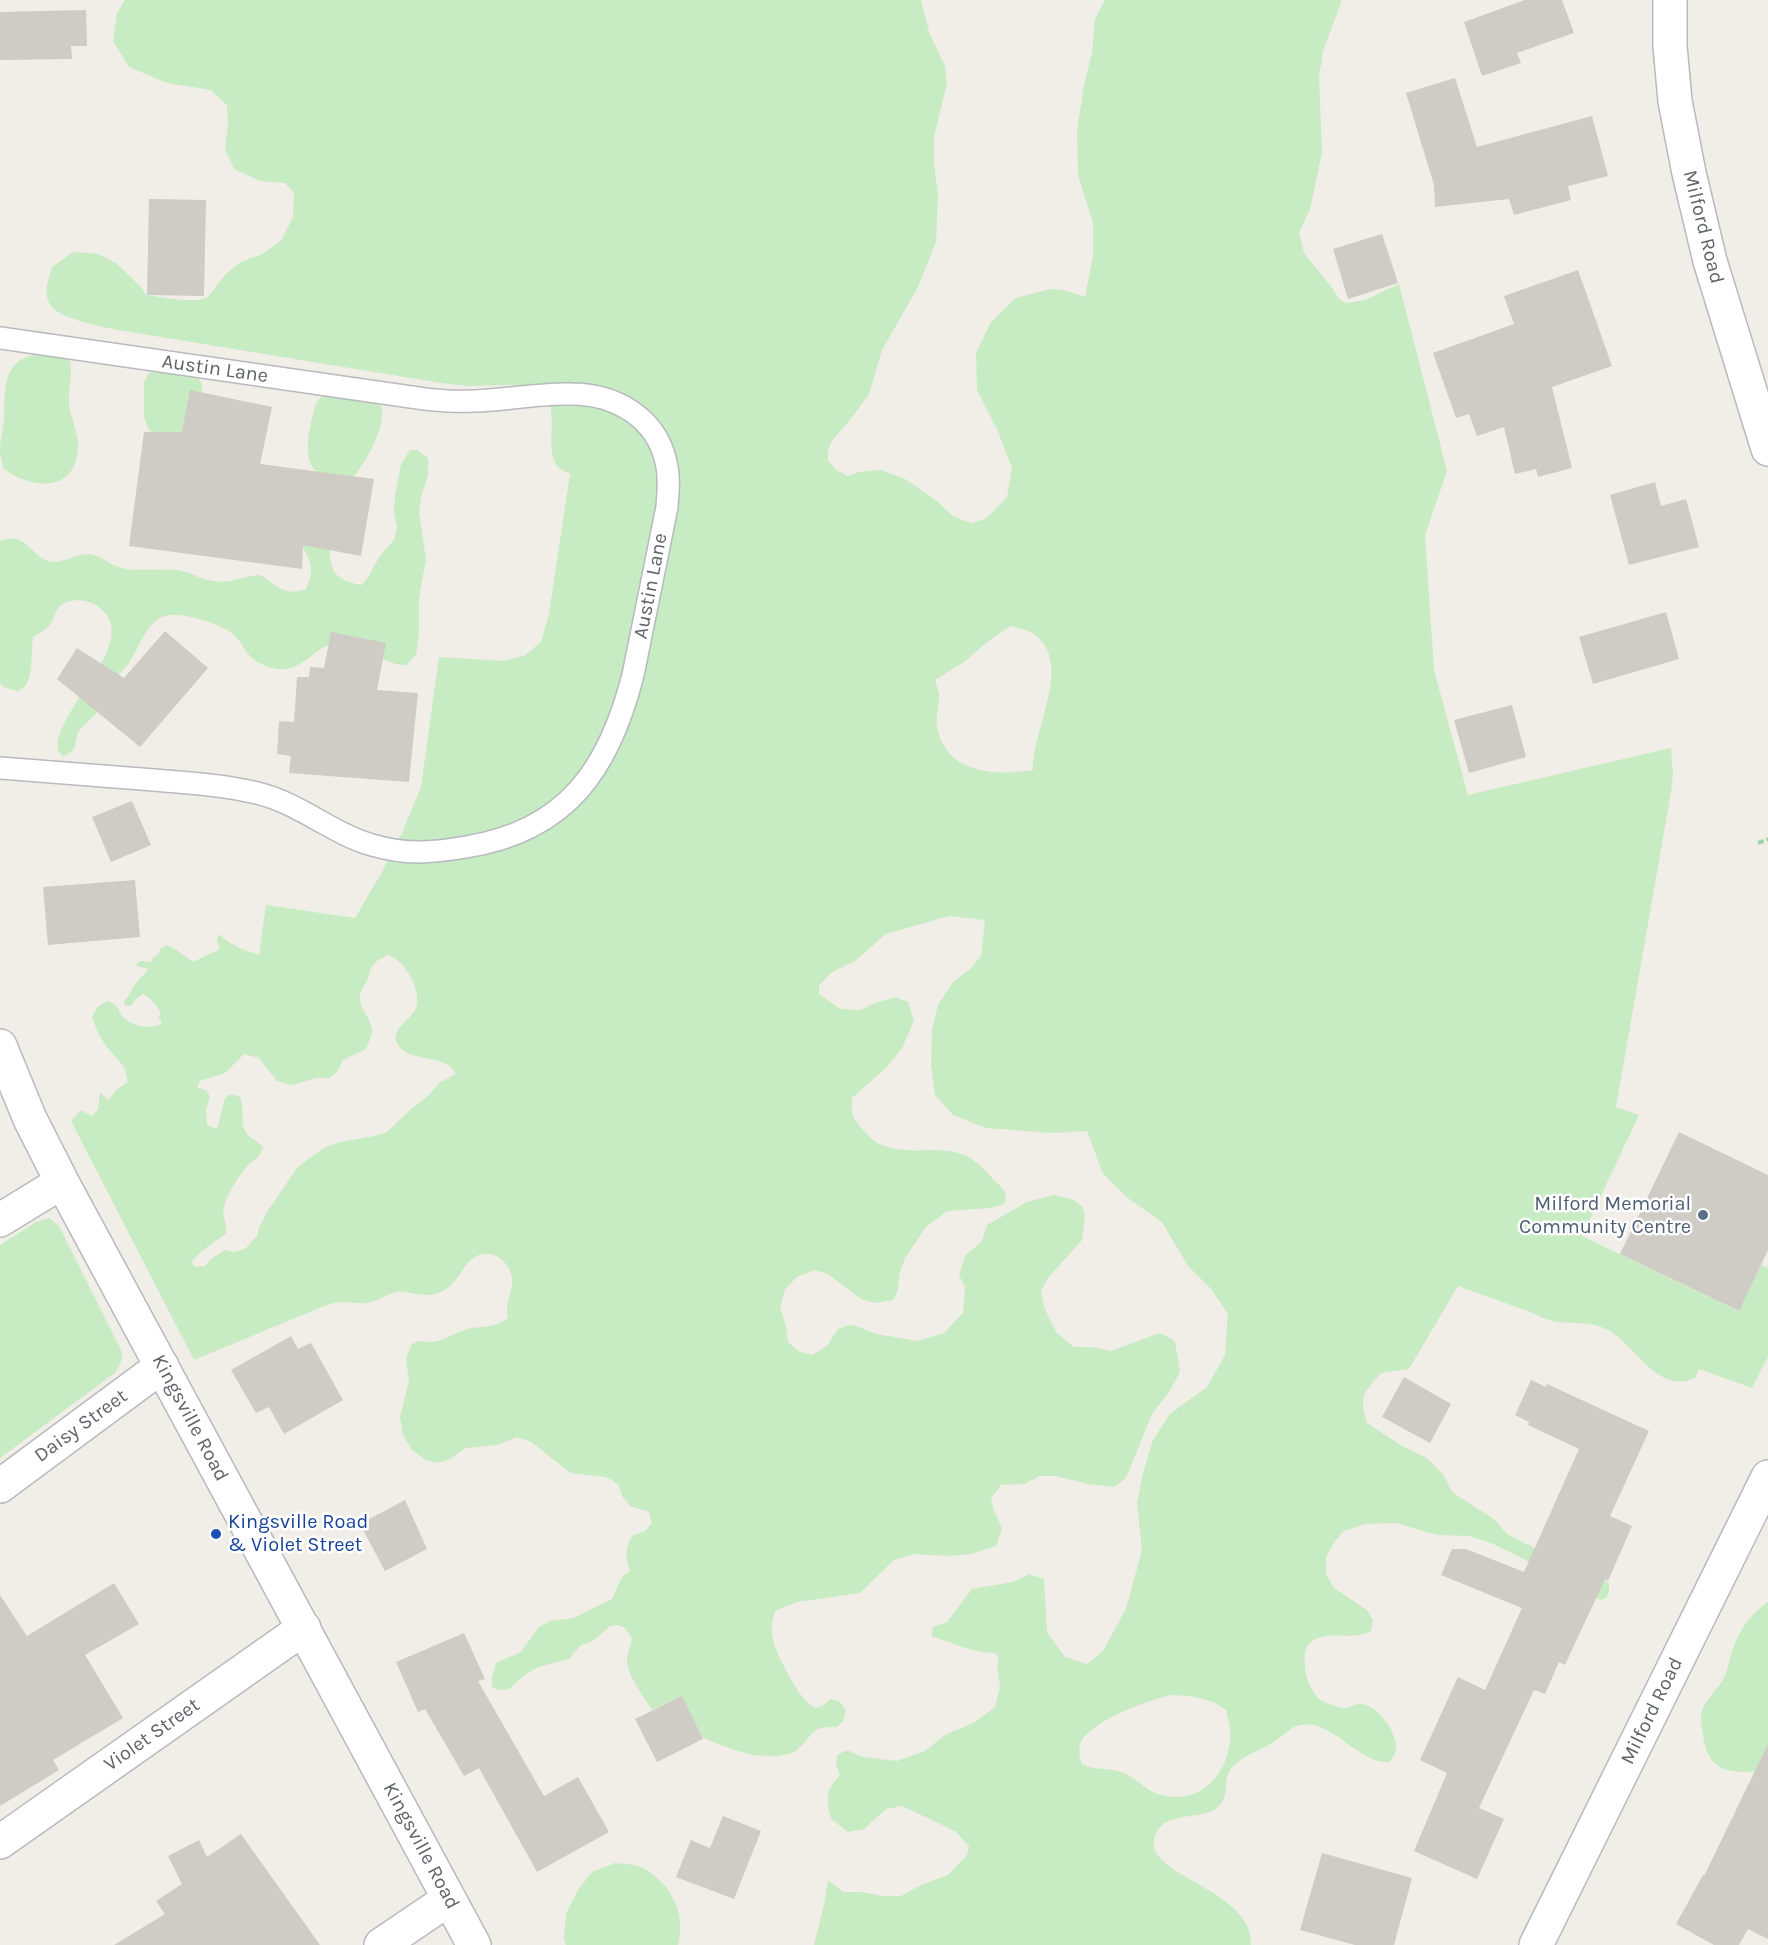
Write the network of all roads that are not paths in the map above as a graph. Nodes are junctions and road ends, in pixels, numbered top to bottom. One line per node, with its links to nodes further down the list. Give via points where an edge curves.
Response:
1 (1670, 0): 3 (street, Milford Road, via 1675,101 1689,172 1710,261)
2 (0, 338): 4 (lane, Austin Lane, via 425,399 476,401 586,395 622,405 651,427 667,462 669,483 633,675 614,731 588,779 568,803 510,837 417,854 352,838 296,807 256,793 189,783)
3 (1768, 449)
4 (0, 768)
5 (0, 1046): 6 (street, Kingsville Road)
6 (62, 1182): 7 (street); 8 (street, Kingsville Road)
7 (0, 1220)
8 (162, 1366): 10 (street, Daisy Street); 11 (street, Kingsville Road)
9 (1768, 1477): 16 (street, Milford Road)
10 (0, 1486)
11 (304, 1628): 12 (street, Violet Street); 13 (street, Kingsville Road)
12 (0, 1842)
13 (449, 1899): 14 (street); 15 (street, Kingsville Road)
14 (381, 1945)
15 (474, 1945)
16 (1536, 1945)

